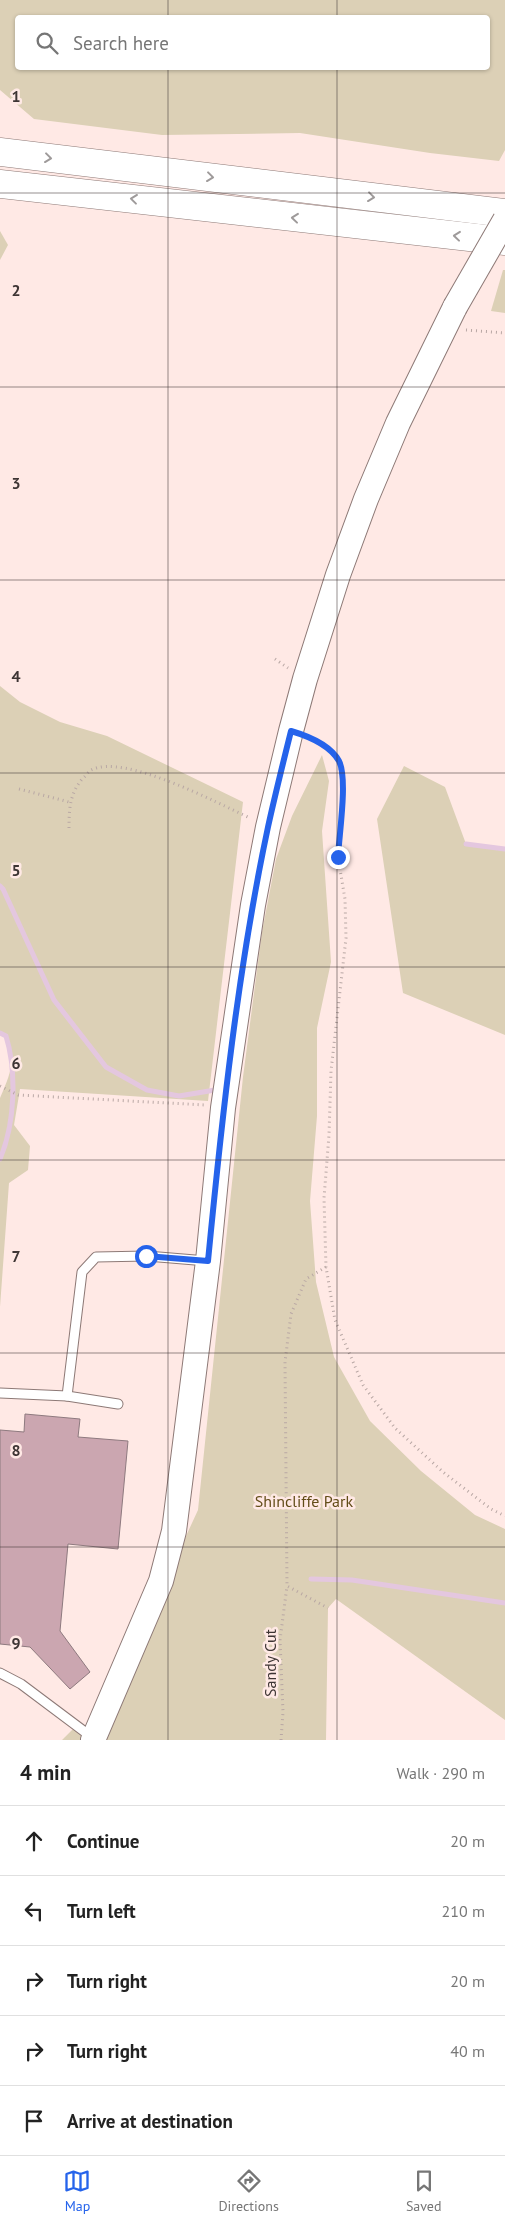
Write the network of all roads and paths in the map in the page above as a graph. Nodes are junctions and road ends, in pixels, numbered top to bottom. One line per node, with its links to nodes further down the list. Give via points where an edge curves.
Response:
1 (0, 152): 3 (highway, one-way to 3)
2 (0, 184): 5 (highway, one-way to 2)
3 (505, 213)
4 (505, 220): 6 (main road, bridge)
5 (505, 241)
6 (451, 316): 7 (path, via 474,332); 8 (main road, via 398,422 366,499 335,584)
7 (505, 333)
8 (291, 731): 11 (main road); 16 (path, via 304,734 328,748 339,762 343,788 338,857 345,899 346,938 331,1071 324,1198)
9 (19, 789): 10 (path)
10 (69, 802): 11 (path, via 77,785 91,770 111,766 137,770); 12 (path)
11 (268, 827): 14 (main road)
12 (69, 828)
13 (0, 1086): 14 (path, via 18,1094)
14 (223, 1108): 15 (main road)
15 (208, 1261): 18 (lane, via 146,1256 96,1257 82,1272); 24 (main road, via 174,1531 161,1581)
16 (326, 1267): 20 (path, via 335,1320 363,1385 395,1428 443,1472); 21 (path, Sandy Cut, via 306,1279 291,1314 285,1362)
17 (0, 1393): 18 (lane)
18 (67, 1396): 19 (lane)
19 (118, 1404)
20 (505, 1516)
21 (287, 1586): 22 (path); 25 (path, Sandy Cut, via 280,1640)
22 (328, 1608)
23 (0, 1673): 24 (lane, via 20,1684)
24 (93, 1739)
25 (281, 1740)

